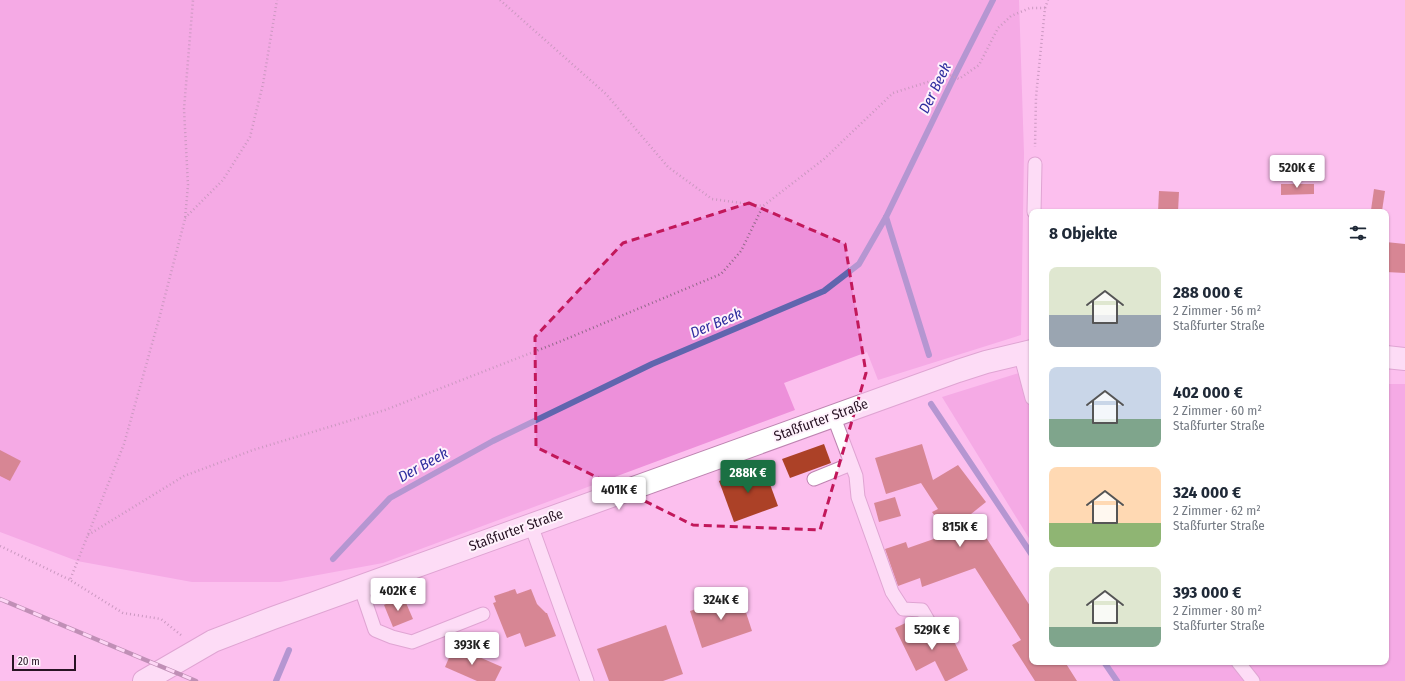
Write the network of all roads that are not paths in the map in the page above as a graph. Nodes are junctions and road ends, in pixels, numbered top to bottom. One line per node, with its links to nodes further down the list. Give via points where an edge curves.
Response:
1 (1035, 164): 2 (lane)
2 (1034, 209)
3 (1026, 352): 6 (lane); 7 (main road, Staßfurter Straße, via 958,371)
4 (1389, 358): 5 (main road)
5 (1405, 359)
6 (1029, 375)
7 (833, 416): 8 (lane); 10 (main road, Staßfurter Straße)
8 (852, 464): 9 (lane); 13 (lane, via 858,497 892,592 903,609 922,610)
9 (814, 479)
10 (531, 525): 11 (main road, Staßfurter Straße); 16 (lane)
11 (360, 586): 12 (lane, via 375,630 412,642); 15 (main road, Staßfurter Straße, via 238,631 198,650)
12 (483, 614)
13 (933, 629)
14 (1240, 665): 17 (lane)
15 (144, 681)
16 (587, 681)
17 (1253, 681)

